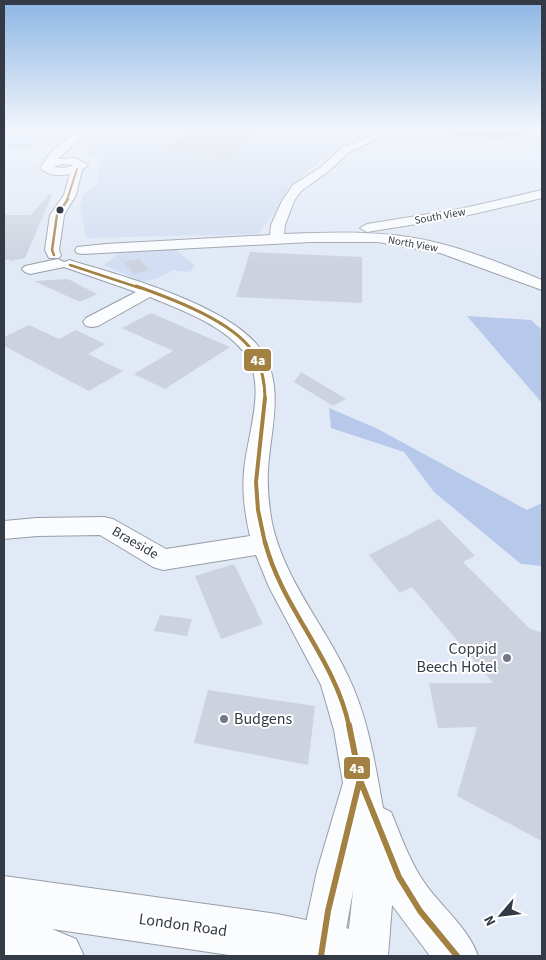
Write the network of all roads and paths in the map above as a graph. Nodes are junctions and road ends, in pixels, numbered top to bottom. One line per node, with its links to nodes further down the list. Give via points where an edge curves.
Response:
1 (64, 176): 4 (street)
2 (73, 176): 4 (street)
3 (315, 176): 7 (street, via 297,188 288,201 278,225)
4 (72, 185): 8 (street, via 70,195 57,215)
5 (542, 194): 6 (street, South View, via 460,213 348,231)
6 (338, 236): 7 (street, North View); 9 (street, North View, via 421,244 467,256)
7 (277, 239): 8 (street, North View, via 143,244)
8 (71, 255): 10 (street)
9 (542, 285)
10 (148, 292): 11 (street); 13 (street, via 220,323 250,348 258,362 265,381 266,403 259,442 256,490)
11 (92, 322)
12 (4, 530): 13 (street, Braeside, via 37,526 104,526 163,560)
13 (265, 543): 14 (street, via 276,574 336,685 352,736)
14 (360, 780): 17 (street, via 337,871); 19 (street, via 374,862); 20 (street, via 410,897)
15 (4, 898): 17 (main road, London Road, via 277,938)
16 (4, 941): 18 (main road)
17 (334, 953)
18 (59, 956)
19 (367, 956)
20 (457, 956)

